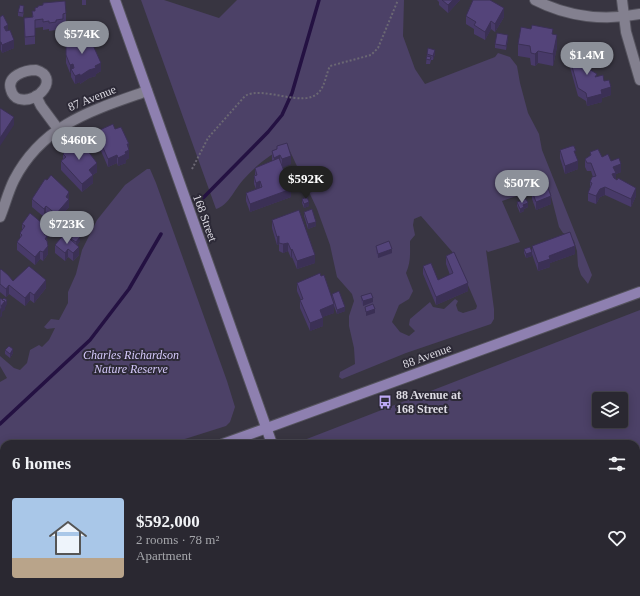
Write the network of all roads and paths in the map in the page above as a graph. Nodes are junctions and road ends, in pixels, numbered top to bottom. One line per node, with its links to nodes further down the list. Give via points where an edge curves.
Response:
1 (115, 0): 8 (main road, 168 Street)
2 (398, 0): 11 (path, via 378,48 371,55 330,66 320,91 315,96 283,97 260,93 245,96 208,138)
3 (536, 0): 6 (street, via 562,11 583,16)
4 (622, 0): 6 (street)
5 (640, 14): 6 (street)
6 (624, 16): 7 (street)
7 (640, 80)
8 (148, 91): 10 (street, 87 Avenue, via 89,112); 14 (main road, 168 Street)
9 (36, 96): 10 (street)
10 (58, 128): 12 (street, 87 Avenue, via 37,147 22,166 12,184)
11 (192, 169)
12 (0, 217)
13 (640, 292): 14 (main road, 88 Avenue)
14 (266, 429): 15 (main road, 88 Avenue); 16 (main road, 168 Street)
15 (234, 440)
16 (270, 440)

